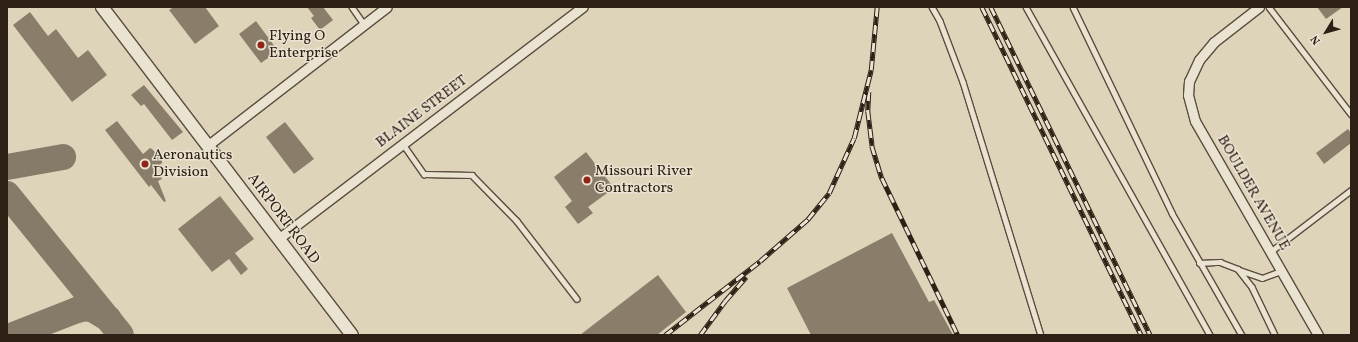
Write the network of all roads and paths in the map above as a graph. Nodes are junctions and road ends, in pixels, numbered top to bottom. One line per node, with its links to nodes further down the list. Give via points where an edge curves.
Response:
1 (102, 7): 13 (street, AIRPORT ROAD)
2 (352, 7): 10 (lane)
3 (387, 7): 10 (street)
4 (583, 7): 12 (street, BLAINE STREET)
5 (932, 7): 22 (lane, via 940,21 963,82)
6 (1026, 7): 23 (lane)
7 (1073, 7): 17 (lane, via 1172,213)
8 (1259, 7): 16 (street, BOULDER AVENUE, via 1214,42 1199,60 1189,81 1188,95 1195,121)
9 (1269, 7): 11 (lane)
10 (364, 24): 13 (street)
11 (1351, 114)
12 (403, 144): 15 (street, BLAINE STREET); 20 (lane, via 424,174 472,175 517,221)
13 (207, 146): 15 (street, AIRPORT ROAD)
14 (1351, 190): 16 (lane)
15 (278, 239): 21 (street, AIRPORT ROAD)
16 (1270, 252): 19 (street, BOULDER AVENUE)
17 (1199, 263): 18 (lane, via 1220,262); 24 (lane)
18 (1239, 270): 19 (lane, via 1262,278); 25 (lane, via 1252,287)
19 (1282, 271): 26 (street, BOULDER AVENUE)
20 (577, 300)
21 (352, 335)
22 (1040, 335)
23 (1210, 335)
24 (1242, 335)
25 (1275, 335)
26 (1318, 335)

